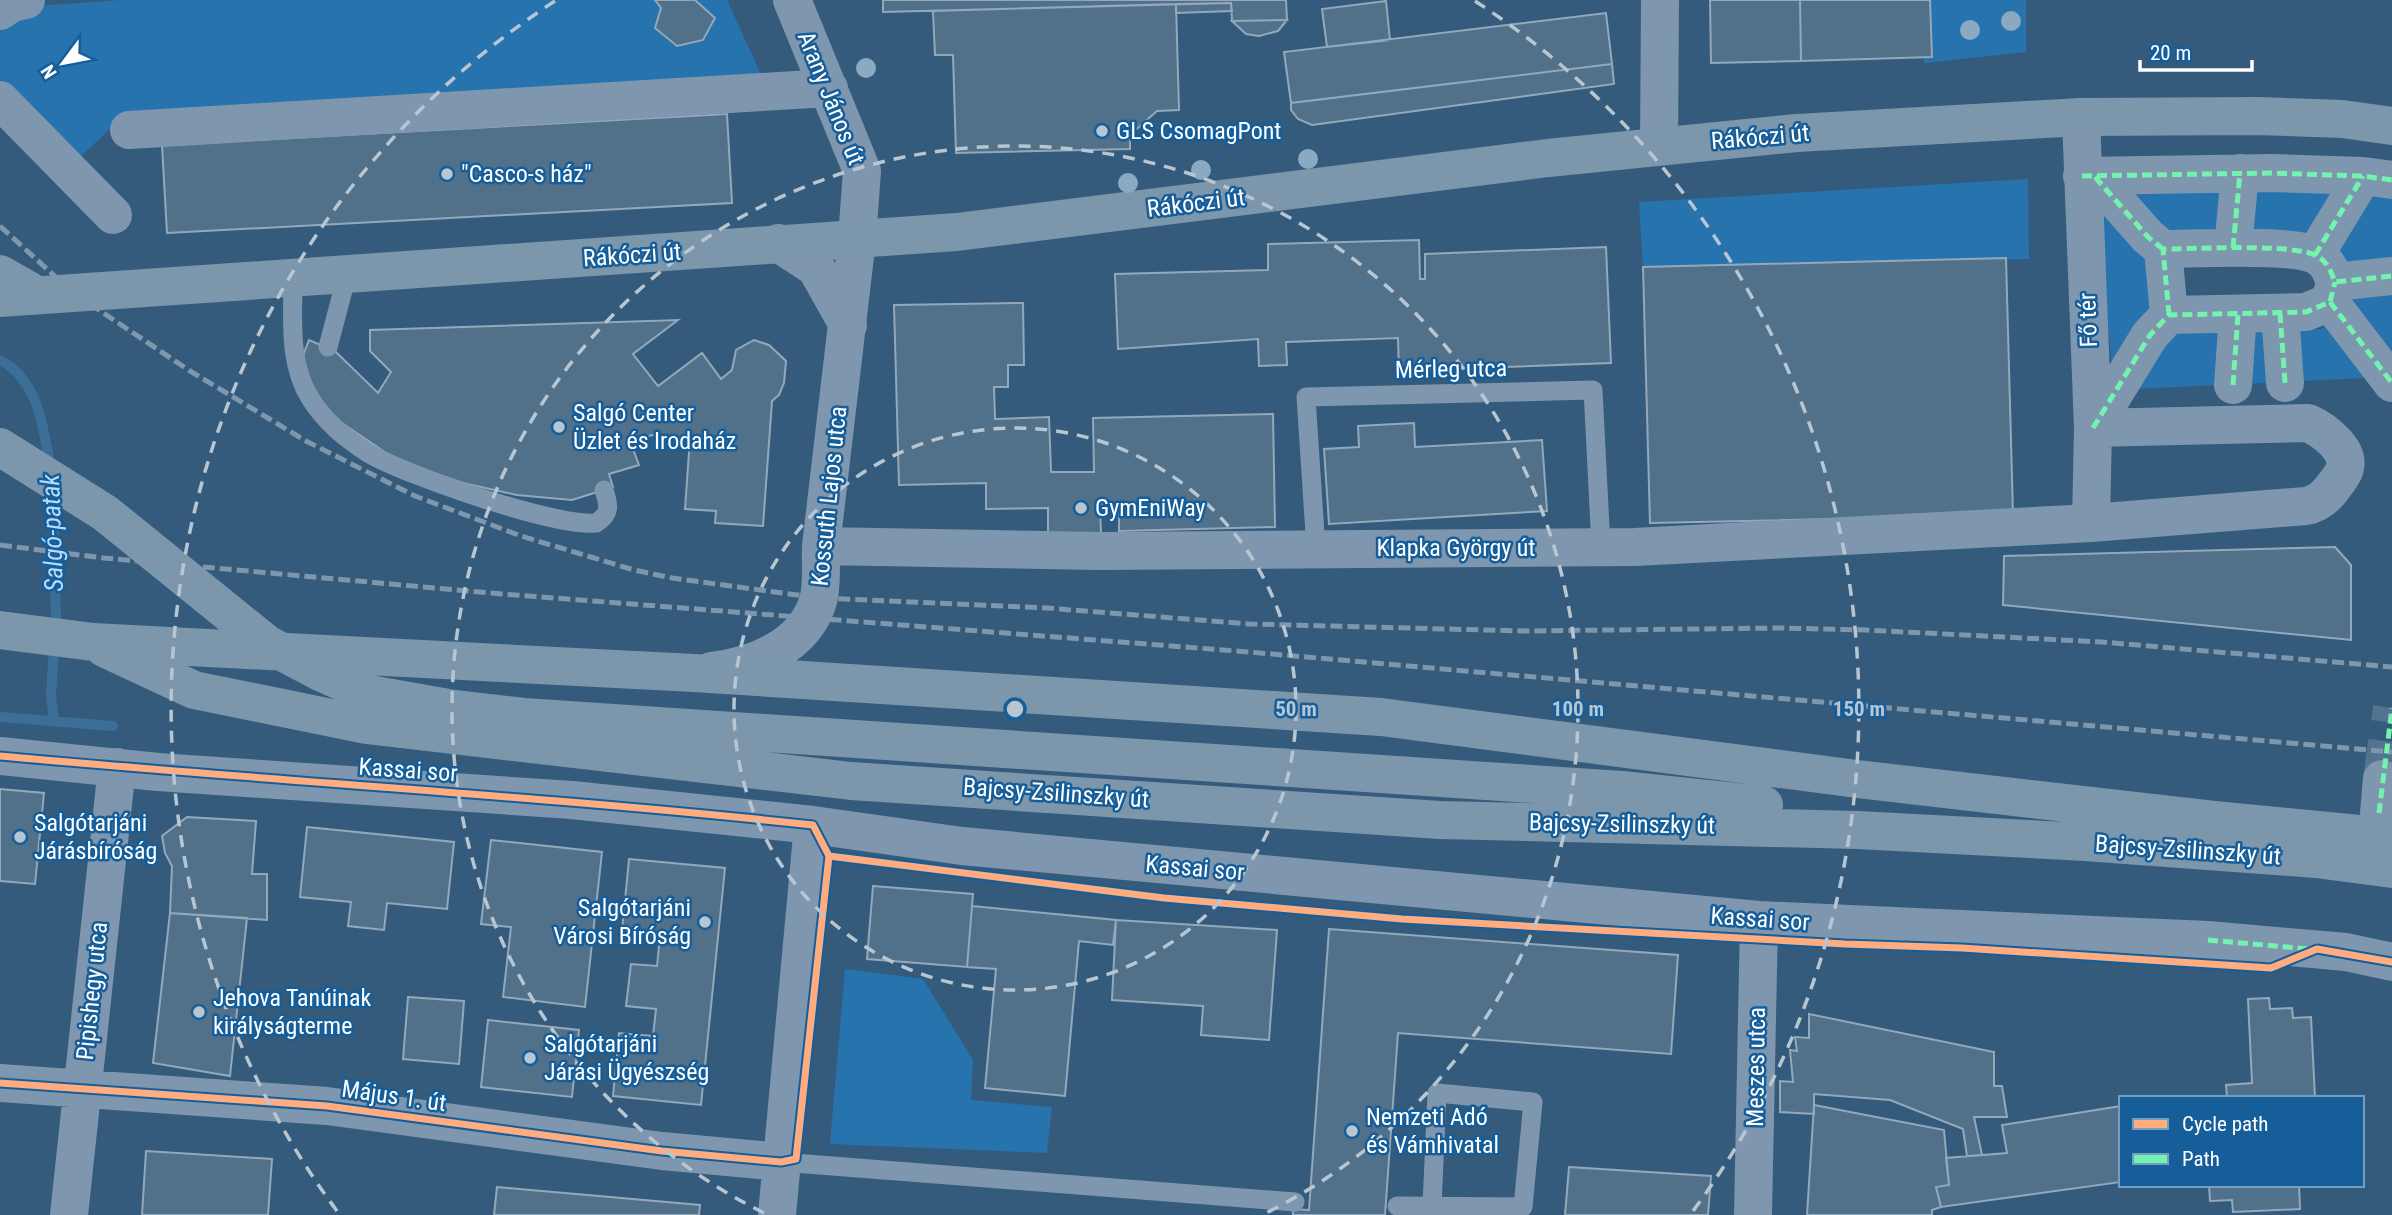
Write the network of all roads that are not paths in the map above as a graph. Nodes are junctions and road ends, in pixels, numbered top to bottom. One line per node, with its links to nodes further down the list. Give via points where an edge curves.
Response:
1 (26, 0): 4 (street)
2 (792, 0): 5 (street, Arany János út)
3 (1660, 0): 10 (street)
4 (0, 10)
5 (829, 88): 9 (street); 15 (street, Arany János út, via 862,171)
6 (0, 100): 14 (street)
7 (2081, 117): 8 (main road, Rákóczi út, via 2257,116); 10 (main road, Rákóczi út, via 1797,133); 12 (street, Fő tér)
8 (2392, 126)
9 (129, 130)
10 (1659, 146): 15 (main road, Rákóczi út, via 957,232)
11 (2240, 173): 12 (street); 13 (street); 17 (street)
12 (2088, 176): 18 (street); 34 (street, Fő tér)
13 (2378, 178): 23 (street)
14 (113, 215)
15 (858, 239): 16 (main road, Rákóczi út); 29 (street, Kossuth Lajos utca)
16 (778, 243): 20 (main road, Rákóczi út); 29 (street, via 816,268)
17 (2233, 248): 18 (street); 23 (street)
18 (2164, 249): 28 (street)
19 (0, 274): 24 (street)
20 (348, 275): 22 (main road, Rákóczi út); 30 (lane)
21 (2392, 276): 23 (street)
22 (293, 279): 24 (main road, Rákóczi út); 36 (lane, via 294,341 302,381 323,417 352,442 392,466 579,524 596,523 607,513)
23 (2327, 280): 26 (street, via 2306,313); 32 (street)
24 (37, 295): 25 (main road, Rákóczi út)
25 (0, 298)
26 (2280, 313): 27 (street); 31 (street)
27 (2238, 314): 28 (street); 33 (street)
28 (2169, 315): 34 (street, via 2150,335)
29 (848, 325): 38 (street, Kossuth Lajos utca)
30 (328, 347)
31 (2285, 383)
32 (2392, 383)
33 (2233, 385)
34 (2093, 428): 37 (street, Fő tér); 37 (street, Klapka György út, via 2308,423 2326,434 2346,461 2327,495 2312,505)
35 (0, 447): 51 (main road, via 105,513 267,644 369,694 524,717)
36 (604, 490)
37 (2091, 523): 39 (street, Klapka György út)
38 (821, 546): 40 (street, Klapka György út); 44 (street, Kossuth Lajos utca, via 819,598 802,631 742,667)
39 (1601, 547): 40 (street, Klapka György út); 40 (lane, Mérleg utca, via 1593,390 1306,397)
40 (1316, 549)
41 (5, 630): 42 (main road)
42 (93, 642): 43 (main road, Bajcsy-Zsilinszky út); 45 (main road, Bajcsy-Zsilinszky út, via 194,690 366,725)
43 (391, 656): 44 (main road, Bajcsy-Zsilinszky út); 45 (lane, via 386,688 398,712)
44 (694, 673): 49 (main road, Bajcsy-Zsilinszky út, via 1381,717)
45 (416, 729): 48 (main road, Bajcsy-Zsilinszky út)
46 (0, 756): 47 (street, Kassai sor)
47 (117, 767): 53 (street, Kassai sor, via 572,800); 59 (street, Pipishegy utca)
48 (781, 774): 50 (main road, Bajcsy-Zsilinszky út); 53 (street)
49 (1857, 779): 51 (main road, via 1784,792); 52 (main road, Bajcsy-Zsilinszky út, via 2214,820)
50 (851, 781): 53 (street); 54 (main road, Bajcsy-Zsilinszky út, via 1440,820)
51 (1677, 795): 54 (main road, via 1786,809)
52 (2384, 810)
53 (813, 825): 56 (street, Kassai sor, via 975,847); 60 (street)
54 (1857, 830): 55 (main road, Bajcsy-Zsilinszky út, via 2307,858)
55 (2392, 869)
56 (1759, 920): 57 (street, Kassai sor, via 2208,940 2346,952); 66 (street, Meszes utca)
57 (2392, 962)
58 (0, 1083): 59 (street, Május 1. út)
59 (81, 1090): 60 (street, Május 1. út, via 327,1106 662,1151); 64 (street, Pipishegy utca)
60 (781, 1162): 61 (lane); 65 (street)
61 (1295, 1202)
62 (1396, 1206): 63 (lane)
63 (1432, 1206): 63 (lane, via 1523,1207 1533,1102 1437,1093)
64 (69, 1215)
65 (776, 1215)
66 (1753, 1215)

